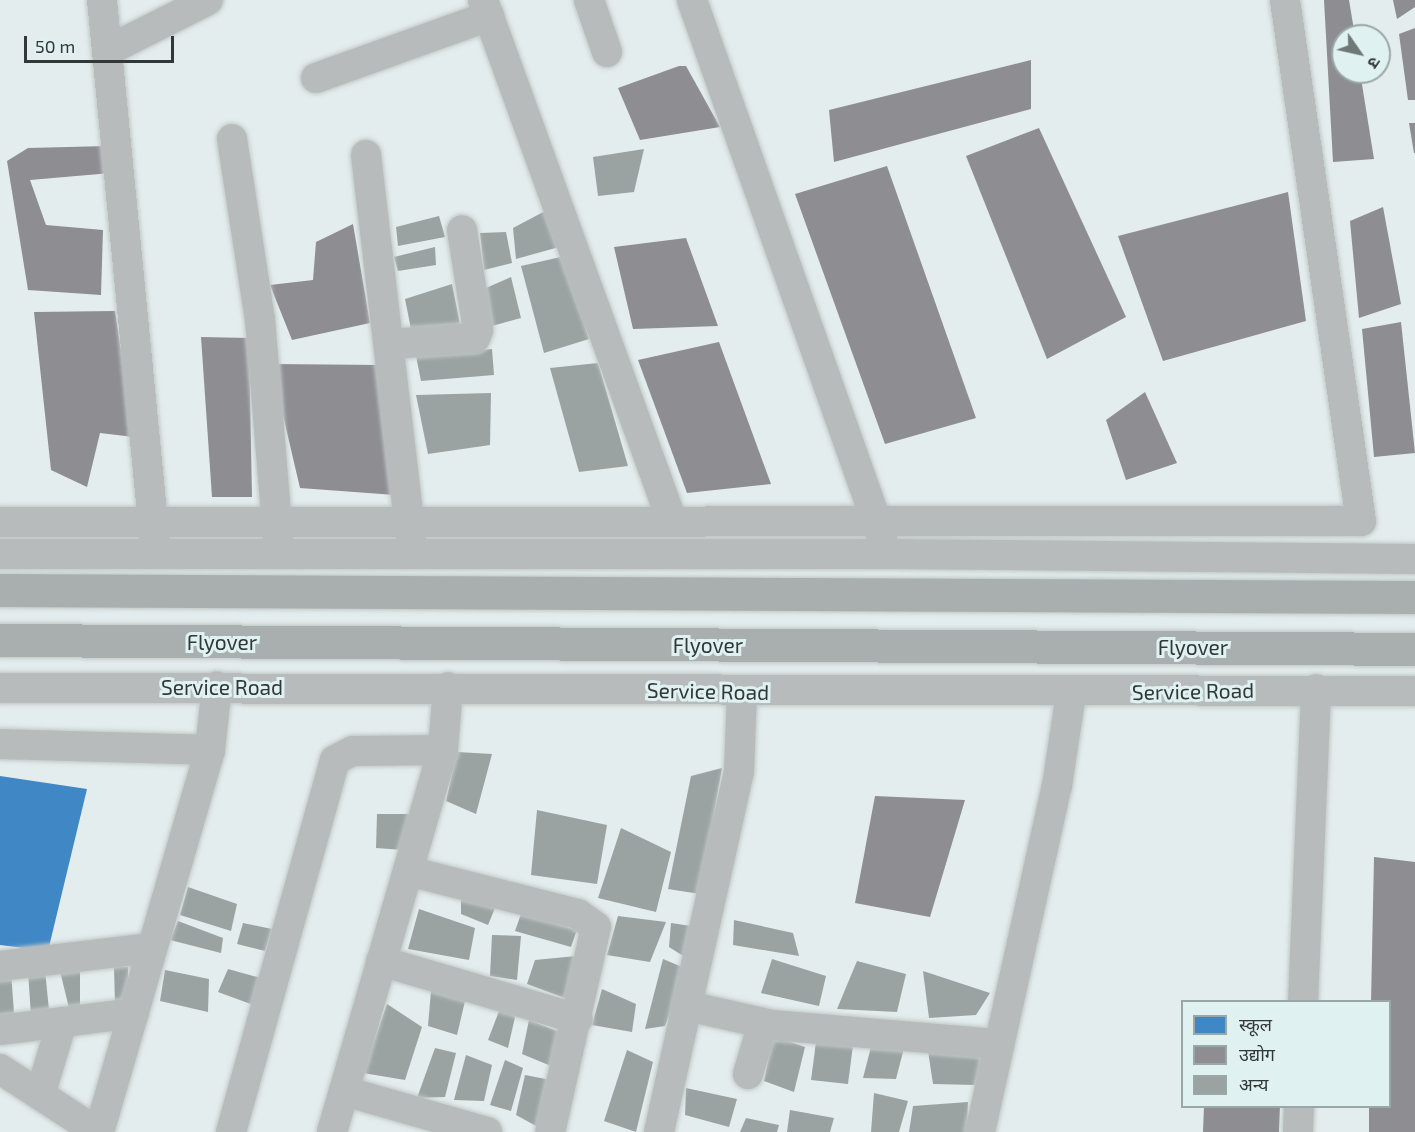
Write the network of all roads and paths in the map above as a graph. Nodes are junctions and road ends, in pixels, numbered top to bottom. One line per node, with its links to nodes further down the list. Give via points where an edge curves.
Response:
1 (102, 0): 7 (street)
2 (208, 0): 7 (street)
3 (589, 0): 8 (street)
4 (692, 0): 15 (street)
5 (1285, 0): 18 (street)
6 (486, 8): 9 (street); 17 (street)
7 (107, 51): 20 (street)
8 (607, 52)
9 (316, 78)
10 (232, 139): 16 (street, via 260,319)
11 (366, 155): 13 (street)
12 (462, 230): 13 (street, via 478,330 475,339)
13 (391, 344): 14 (street)
14 (409, 520): 16 (street); 17 (street); 22 (street)
15 (876, 520): 17 (street); 18 (street); 24 (street)
16 (277, 521): 20 (street); 21 (street)
17 (672, 521)
18 (1361, 521): 26 (street)
19 (0, 522): 20 (street)
20 (155, 537): 21 (street); 23 (street)
21 (279, 552): 22 (street)
22 (411, 552): 24 (street)
23 (0, 554)
24 (888, 554): 26 (street)
25 (1415, 559): 26 (street)
26 (1363, 560)
27 (0, 590): 28 (highway)
28 (1415, 597)
29 (0, 640): 30 (highway, Flyover)
30 (1415, 649)
31 (218, 686): 32 (street, Service Road); 33 (street, Service Road); 39 (street)
32 (448, 687): 36 (street, Service Road); 40 (street)
33 (0, 688)
34 (1317, 689): 35 (street, Service Road); 37 (street, Service Road); 45 (street)
35 (1415, 691)
36 (742, 692): 37 (street, Service Road); 46 (street, via 739,772)
37 (1071, 693): 52 (street, via 1058,786)
38 (0, 744): 39 (street)
39 (210, 750): 42 (street)
40 (443, 750): 41 (street); 60 (street, via 353,751 335,760)
41 (408, 871): 43 (street); 48 (street, via 578,914 592,921 597,934)
42 (151, 948): 44 (street); 47 (street)
43 (381, 961): 48 (street); 55 (street)
44 (0, 966)
45 (1303, 1000)
46 (687, 1006): 50 (street); 64 (street)
47 (134, 1013): 49 (street); 59 (street)
48 (578, 1019): 63 (street)
49 (62, 1022): 51 (street); 56 (street)
50 (763, 1023): 52 (street); 54 (street)
51 (0, 1030)
52 (999, 1044): 65 (street)
53 (0, 1069): 56 (street)
54 (748, 1074)
55 (344, 1091): 58 (street); 61 (street)
56 (40, 1095): 59 (street)
57 (1299, 1108): 66 (street)
58 (451, 1127): 62 (street)
59 (98, 1132)
60 (231, 1132)
61 (332, 1132)
62 (487, 1132)
63 (550, 1132)
64 (659, 1132)
65 (980, 1132)
66 (1298, 1132)

